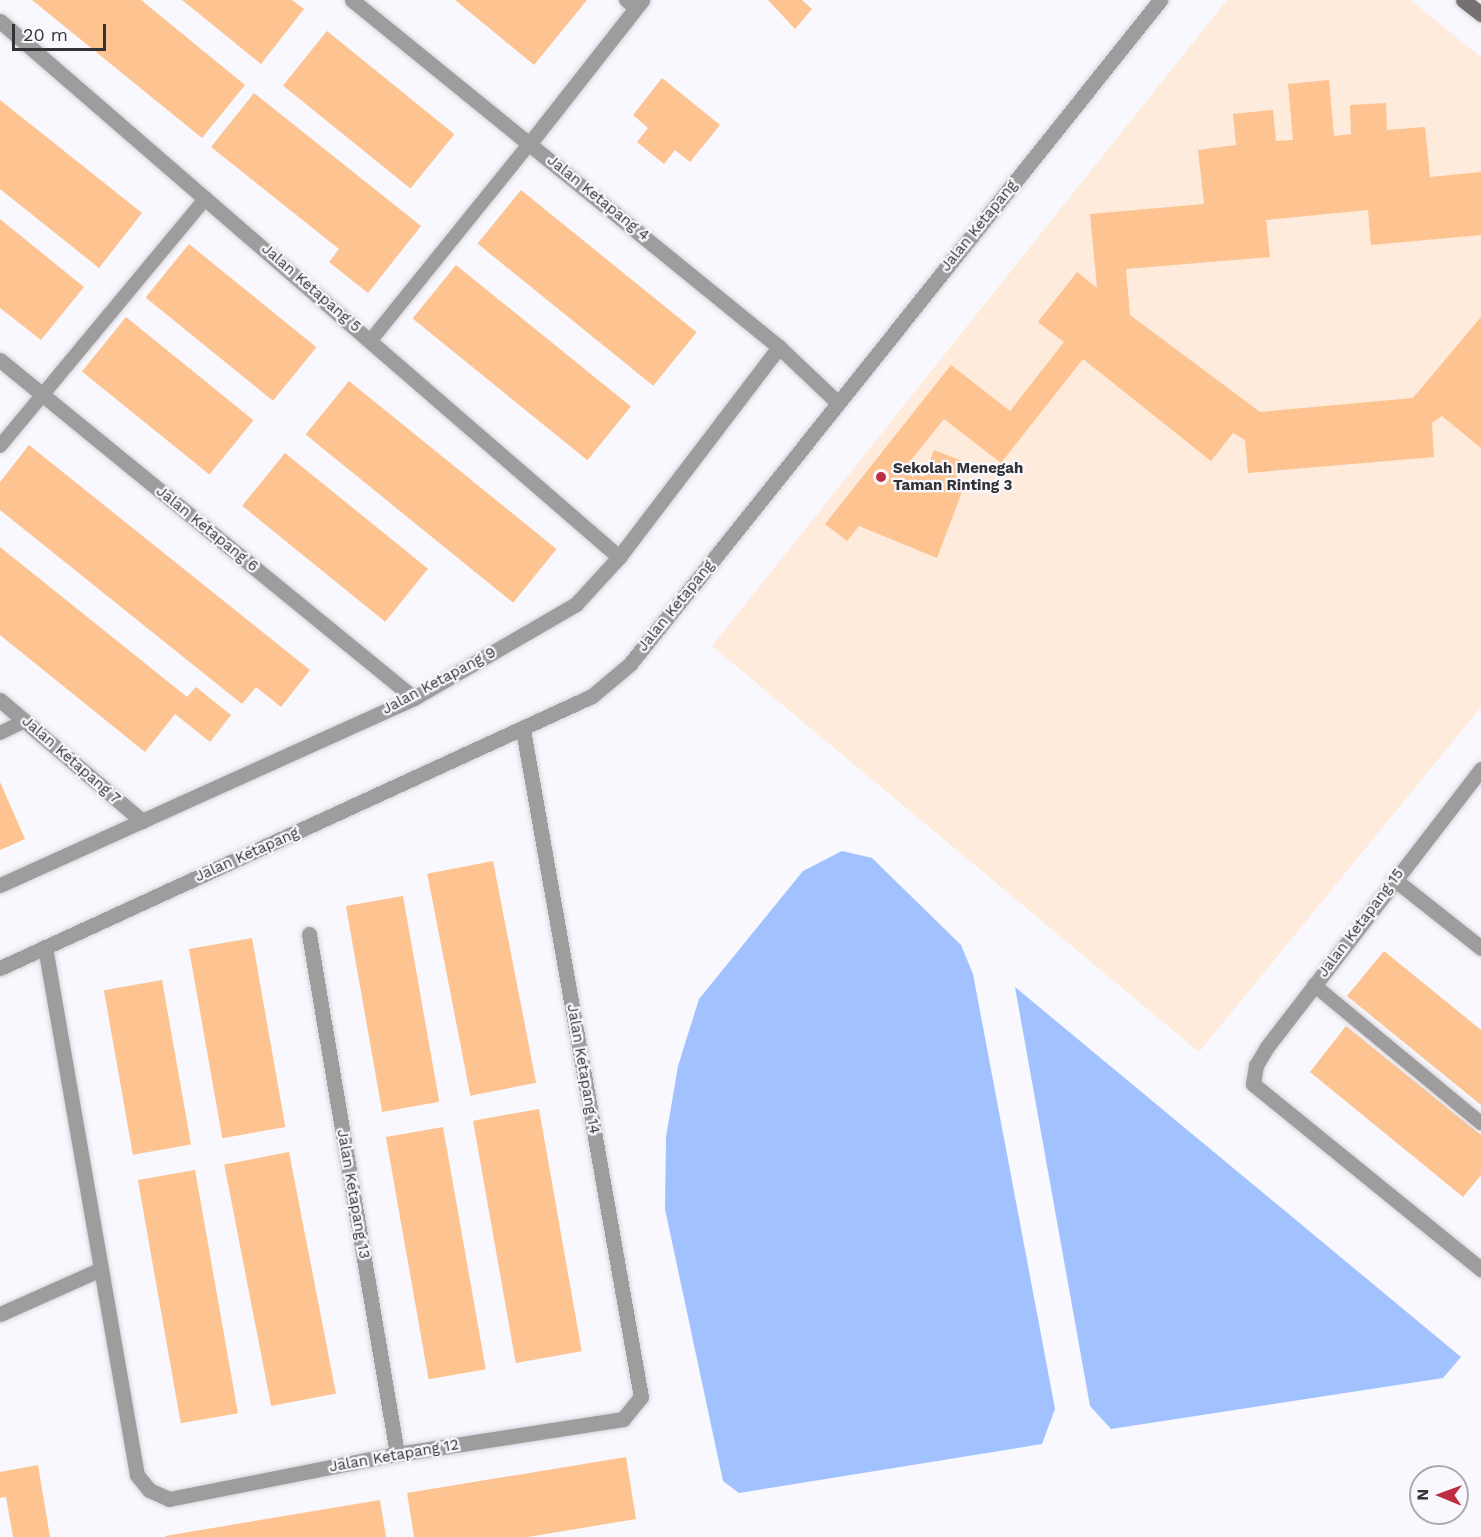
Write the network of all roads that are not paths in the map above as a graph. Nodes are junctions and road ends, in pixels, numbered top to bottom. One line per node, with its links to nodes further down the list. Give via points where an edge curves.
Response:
1 (352, 0): 7 (street, Jalan Ketapang 4)
2 (1160, 0): 13 (street, Jalan Ketapang)
3 (1463, 0): 5 (main road)
4 (634, 3): 7 (street)
5 (1481, 14)
6 (0, 21): 8 (street, Jalan Ketapang 5)
7 (530, 142): 9 (lane); 10 (street, Jalan Ketapang 4)
8 (206, 198): 9 (street, Jalan Ketapang 5); 12 (lane)
9 (371, 340): 15 (street, Jalan Ketapang 5)
10 (779, 347): 13 (street, Jalan Ketapang 4); 15 (street, Jalan Ketapang 9)
11 (0, 360): 12 (street, Jalan Ketapang 6)
12 (42, 395): 14 (lane); 16 (street, Jalan Ketapang 6)
13 (838, 403): 19 (street, Jalan Ketapang, via 630,664 592,696)
14 (0, 446)
15 (619, 557): 16 (street, Jalan Ketapang 9, via 576,604)
16 (414, 698): 22 (street, Jalan Ketapang 9)
17 (0, 700): 18 (street, Jalan Ketapang 7)
18 (25, 721): 20 (lane); 22 (street, Jalan Ketapang 7)
19 (523, 730): 26 (street, Jalan Ketapang); 34 (street, Jalan Ketapang 14, via 642,1397)
20 (0, 733)
21 (1481, 769): 23 (street, Jalan Ketapang 15)
22 (142, 821): 24 (street, Jalan Ketapang 9)
23 (1394, 879): 27 (street); 29 (street, Jalan Ketapang 15)
24 (0, 885)
25 (309, 934): 35 (street, Jalan Ketapang 13)
26 (45, 947): 28 (street, Jalan Ketapang); 32 (street)
27 (1481, 948)
28 (0, 968)
29 (1314, 985): 30 (lane); 31 (street, Jalan Ketapang 15, via 1256,1065 1253,1084)
30 (1481, 1122)
31 (1481, 1269)
32 (99, 1270): 33 (street); 35 (street, Jalan Ketapang 12, via 137,1475 150,1490 169,1499)
33 (0, 1314)
34 (636, 1407): 35 (street, Jalan Ketapang 12, via 623,1419)
35 (397, 1454)

